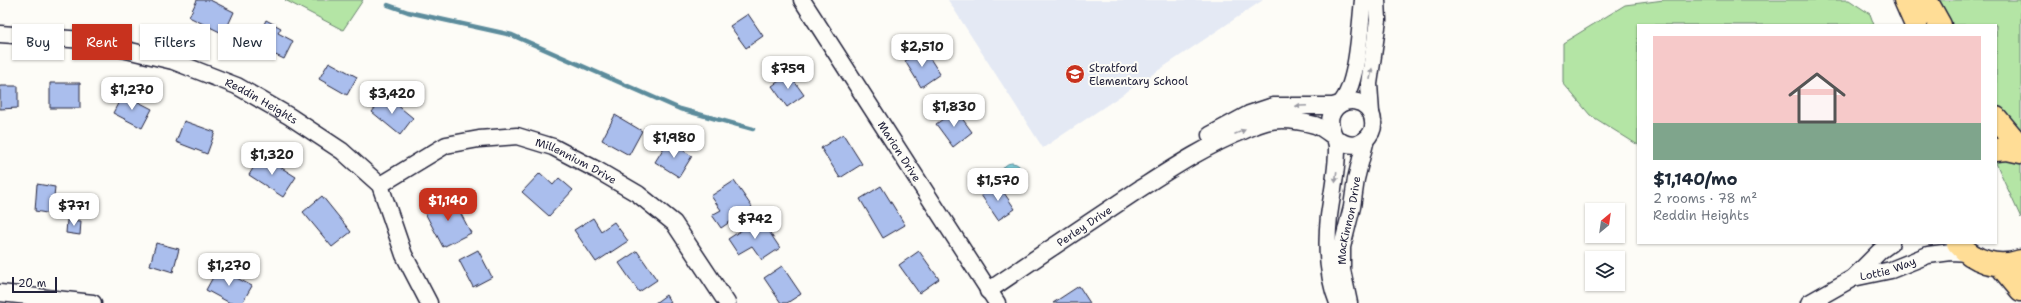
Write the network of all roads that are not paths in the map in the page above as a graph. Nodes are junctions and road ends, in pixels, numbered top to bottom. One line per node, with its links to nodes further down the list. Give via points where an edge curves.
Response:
1 (802, 0): 26 (street, Marion Drive)
2 (1363, 0): 9 (street, via 1356,64 1346,98)
3 (1377, 0): 10 (street, one-way to 3, via 1369,84 1378,20)
4 (1905, 0): 6 (highway)
5 (1926, 0): 7 (highway)
6 (1916, 24)
7 (1939, 24)
8 (0, 34): 18 (street, Reddin Heights, via 84,40 123,47 174,61 237,86 342,151)
9 (1340, 104): 10 (street, via 1354,101 1361,103); 12 (street, via 1330,122); 17 (street, Perley Drive, one-way to 17, via 1272,106 1249,114 1212,133)
10 (1371, 113): 13 (street, via 1373,127)
11 (1997, 119): 14 (highway)
12 (1335, 139): 13 (street, via 1353,144); 17 (street, Perley Drive, one-way to 12, via 1220,140 1266,121 1296,121 1317,126); 30 (street, MacKinnon Drive, one-way to 30, via 1338,146 1336,173 1327,246 1331,285)
13 (1366, 139): 31 (street, MacKinnon Drive, via 1342,247 1342,270)
14 (2021, 148)
15 (1997, 150): 16 (highway)
16 (2021, 152)
17 (1180, 162): 26 (street, Perley Drive)
18 (380, 185): 28 (street, Reddin Heights, via 404,255); 29 (street, Millennium Drive, via 446,145 517,136 553,147 638,194 674,224)
19 (1890, 244): 23 (street, Lottie Way)
20 (1964, 248): 22 (highway, via 1978,259); 23 (street, Lottie Way, via 1928,256 1891,270)
21 (2021, 262): 22 (highway)
22 (2000, 265): 24 (highway)
23 (1853, 278): 32 (street, Lottie Way)
24 (2021, 290)
25 (0, 293): 27 (street)
26 (992, 297)
27 (93, 303)
28 (428, 303)
29 (726, 303)
30 (1338, 303)
31 (1349, 303)
32 (1809, 303)

